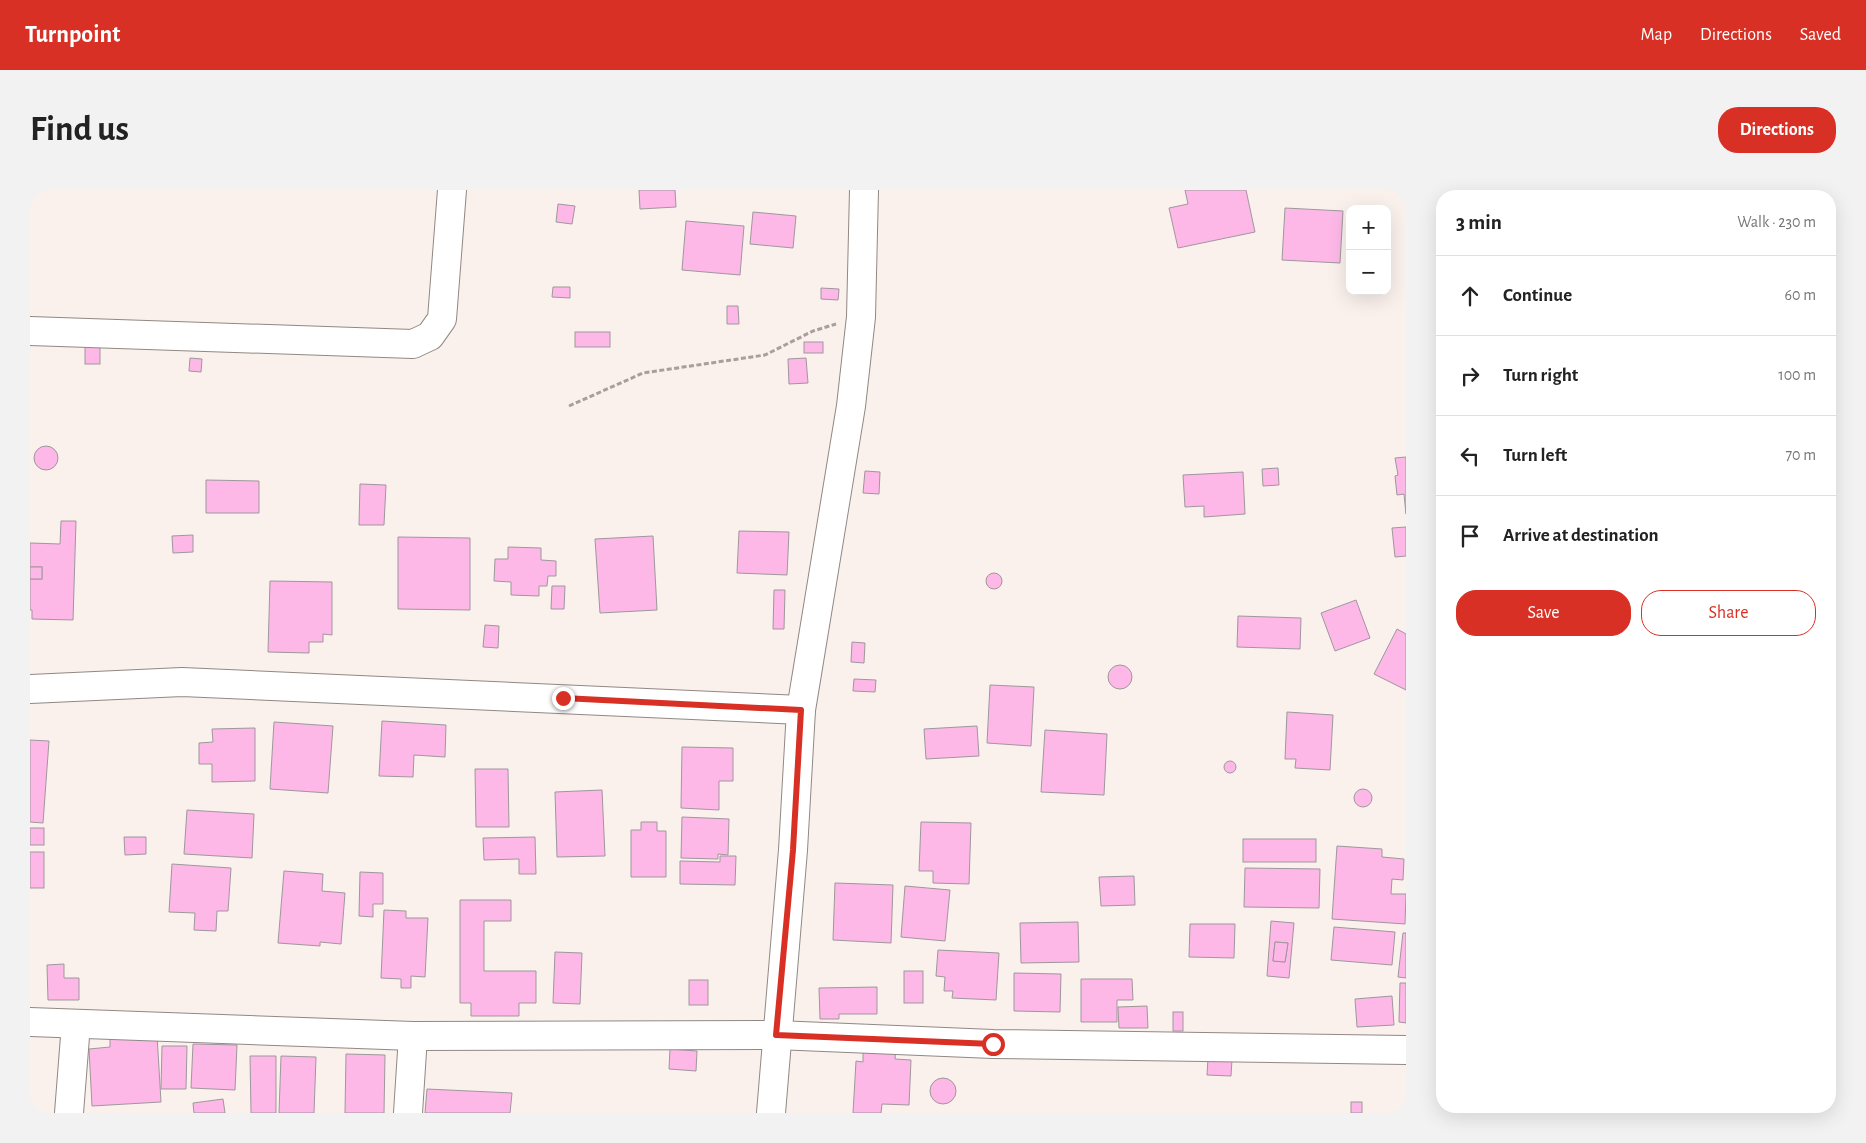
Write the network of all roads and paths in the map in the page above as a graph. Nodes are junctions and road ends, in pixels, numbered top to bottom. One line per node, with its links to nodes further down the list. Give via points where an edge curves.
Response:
1 (452, 190): 4 (street, via 442,319 430,336 413,344)
2 (864, 190): 3 (street)
3 (861, 318): 5 (path, via 813,331 765,355 643,373); 7 (street, via 851,406)
4 (30, 331)
5 (568, 406)
6 (30, 689): 7 (street, via 182,682)
7 (801, 710): 10 (street, via 793,850)
8 (30, 1022): 9 (street)
9 (76, 1024): 11 (street); 13 (street)
10 (776, 1035): 11 (street); 12 (street, via 993,1044); 15 (street)
11 (413, 1036): 14 (street)
12 (1406, 1050)
13 (69, 1113)
14 (408, 1113)
15 (771, 1113)

